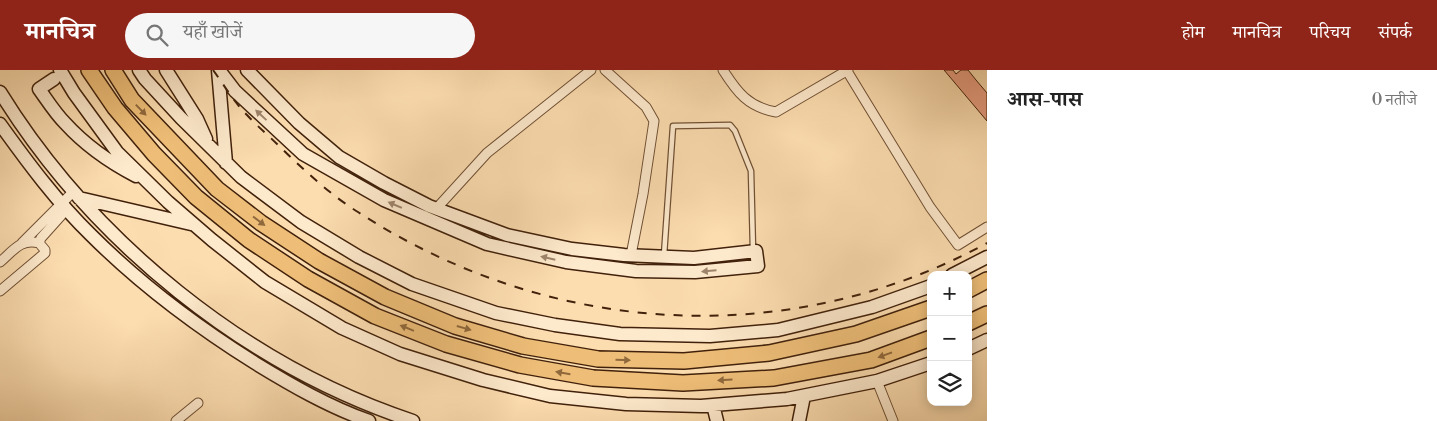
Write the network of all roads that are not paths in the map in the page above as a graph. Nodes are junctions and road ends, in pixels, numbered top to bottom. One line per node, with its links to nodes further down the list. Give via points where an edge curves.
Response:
1 (89, 70): 37 (highway, one-way to 1, via 871,360 774,378 683,383 593,378 520,365 446,344 375,316 308,279 249,240 196,197 154,154 115,108)
2 (113, 70): 34 (highway, one-way to 34, via 132,100 217,189 262,223 319,262 386,297 455,326 524,346 598,359 684,361 769,353 856,334)
3 (139, 70): 14 (street)
4 (166, 70): 14 (street)
5 (218, 70): 15 (street); 24 (street, one-way to 5, via 756,251 758,266 695,272 636,271 566,262 487,244 384,200 303,154 234,90)
6 (247, 70): 19 (street, via 339,157)
7 (591, 70): 19 (street, via 487,154)
8 (605, 70): 25 (street, via 646,107 654,121)
9 (723, 70): 10 (street, via 737,91 749,101 764,110 776,112)
10 (847, 70): 21 (street, via 930,207 958,245)
11 (57, 75): 16 (street, via 117,152); 16 (street, via 39,89 64,122 98,154)
12 (0, 92): 17 (street, via 20,125)
13 (0, 124): 18 (street)
14 (210, 146): 15 (street)
15 (226, 163): 31 (street, via 241,178 301,222 412,284 496,313 554,325 620,334 701,336 778,330 872,307)
16 (146, 182): 20 (street)
17 (76, 195): 18 (street); 20 (street); 42 (street, via 107,229 157,274 223,325 283,364)
18 (65, 206): 22 (street); 23 (street); 45 (street, via 91,236 162,299 229,347 284,381)
19 (436, 209): 25 (street, via 506,235 572,249)
20 (194, 224): 46 (street, via 265,282 342,328 400,354 483,380 550,396 626,404)
21 (987, 227)
22 (22, 242): 23 (street); 28 (street)
23 (39, 243): 33 (street, via 45,253)
24 (753, 252): 26 (street, via 694,258); 26 (lane, via 751,171 735,131 730,125 683,124 673,126)
25 (631, 256): 26 (street)
26 (664, 257)
27 (987, 257): 29 (street)
28 (0, 262)
29 (960, 271)
30 (987, 280): 32 (highway)
31 (927, 287)
32 (972, 288)
33 (0, 291)
34 (927, 309)
35 (987, 314): 36 (highway)
36 (972, 321)
37 (927, 339)
38 (987, 340): 39 (street)
39 (972, 347)
40 (927, 365): 41 (street)
41 (877, 381): 43 (street); 52 (street)
42 (335, 389): 45 (street); 49 (street, via 376,409)
43 (804, 396): 46 (street); 51 (street)
44 (198, 403): 48 (street)
45 (328, 403): 47 (street)
46 (713, 405): 50 (street)
47 (360, 420)
48 (176, 421)
49 (413, 421)
50 (717, 421)
51 (799, 421)
52 (893, 421)

